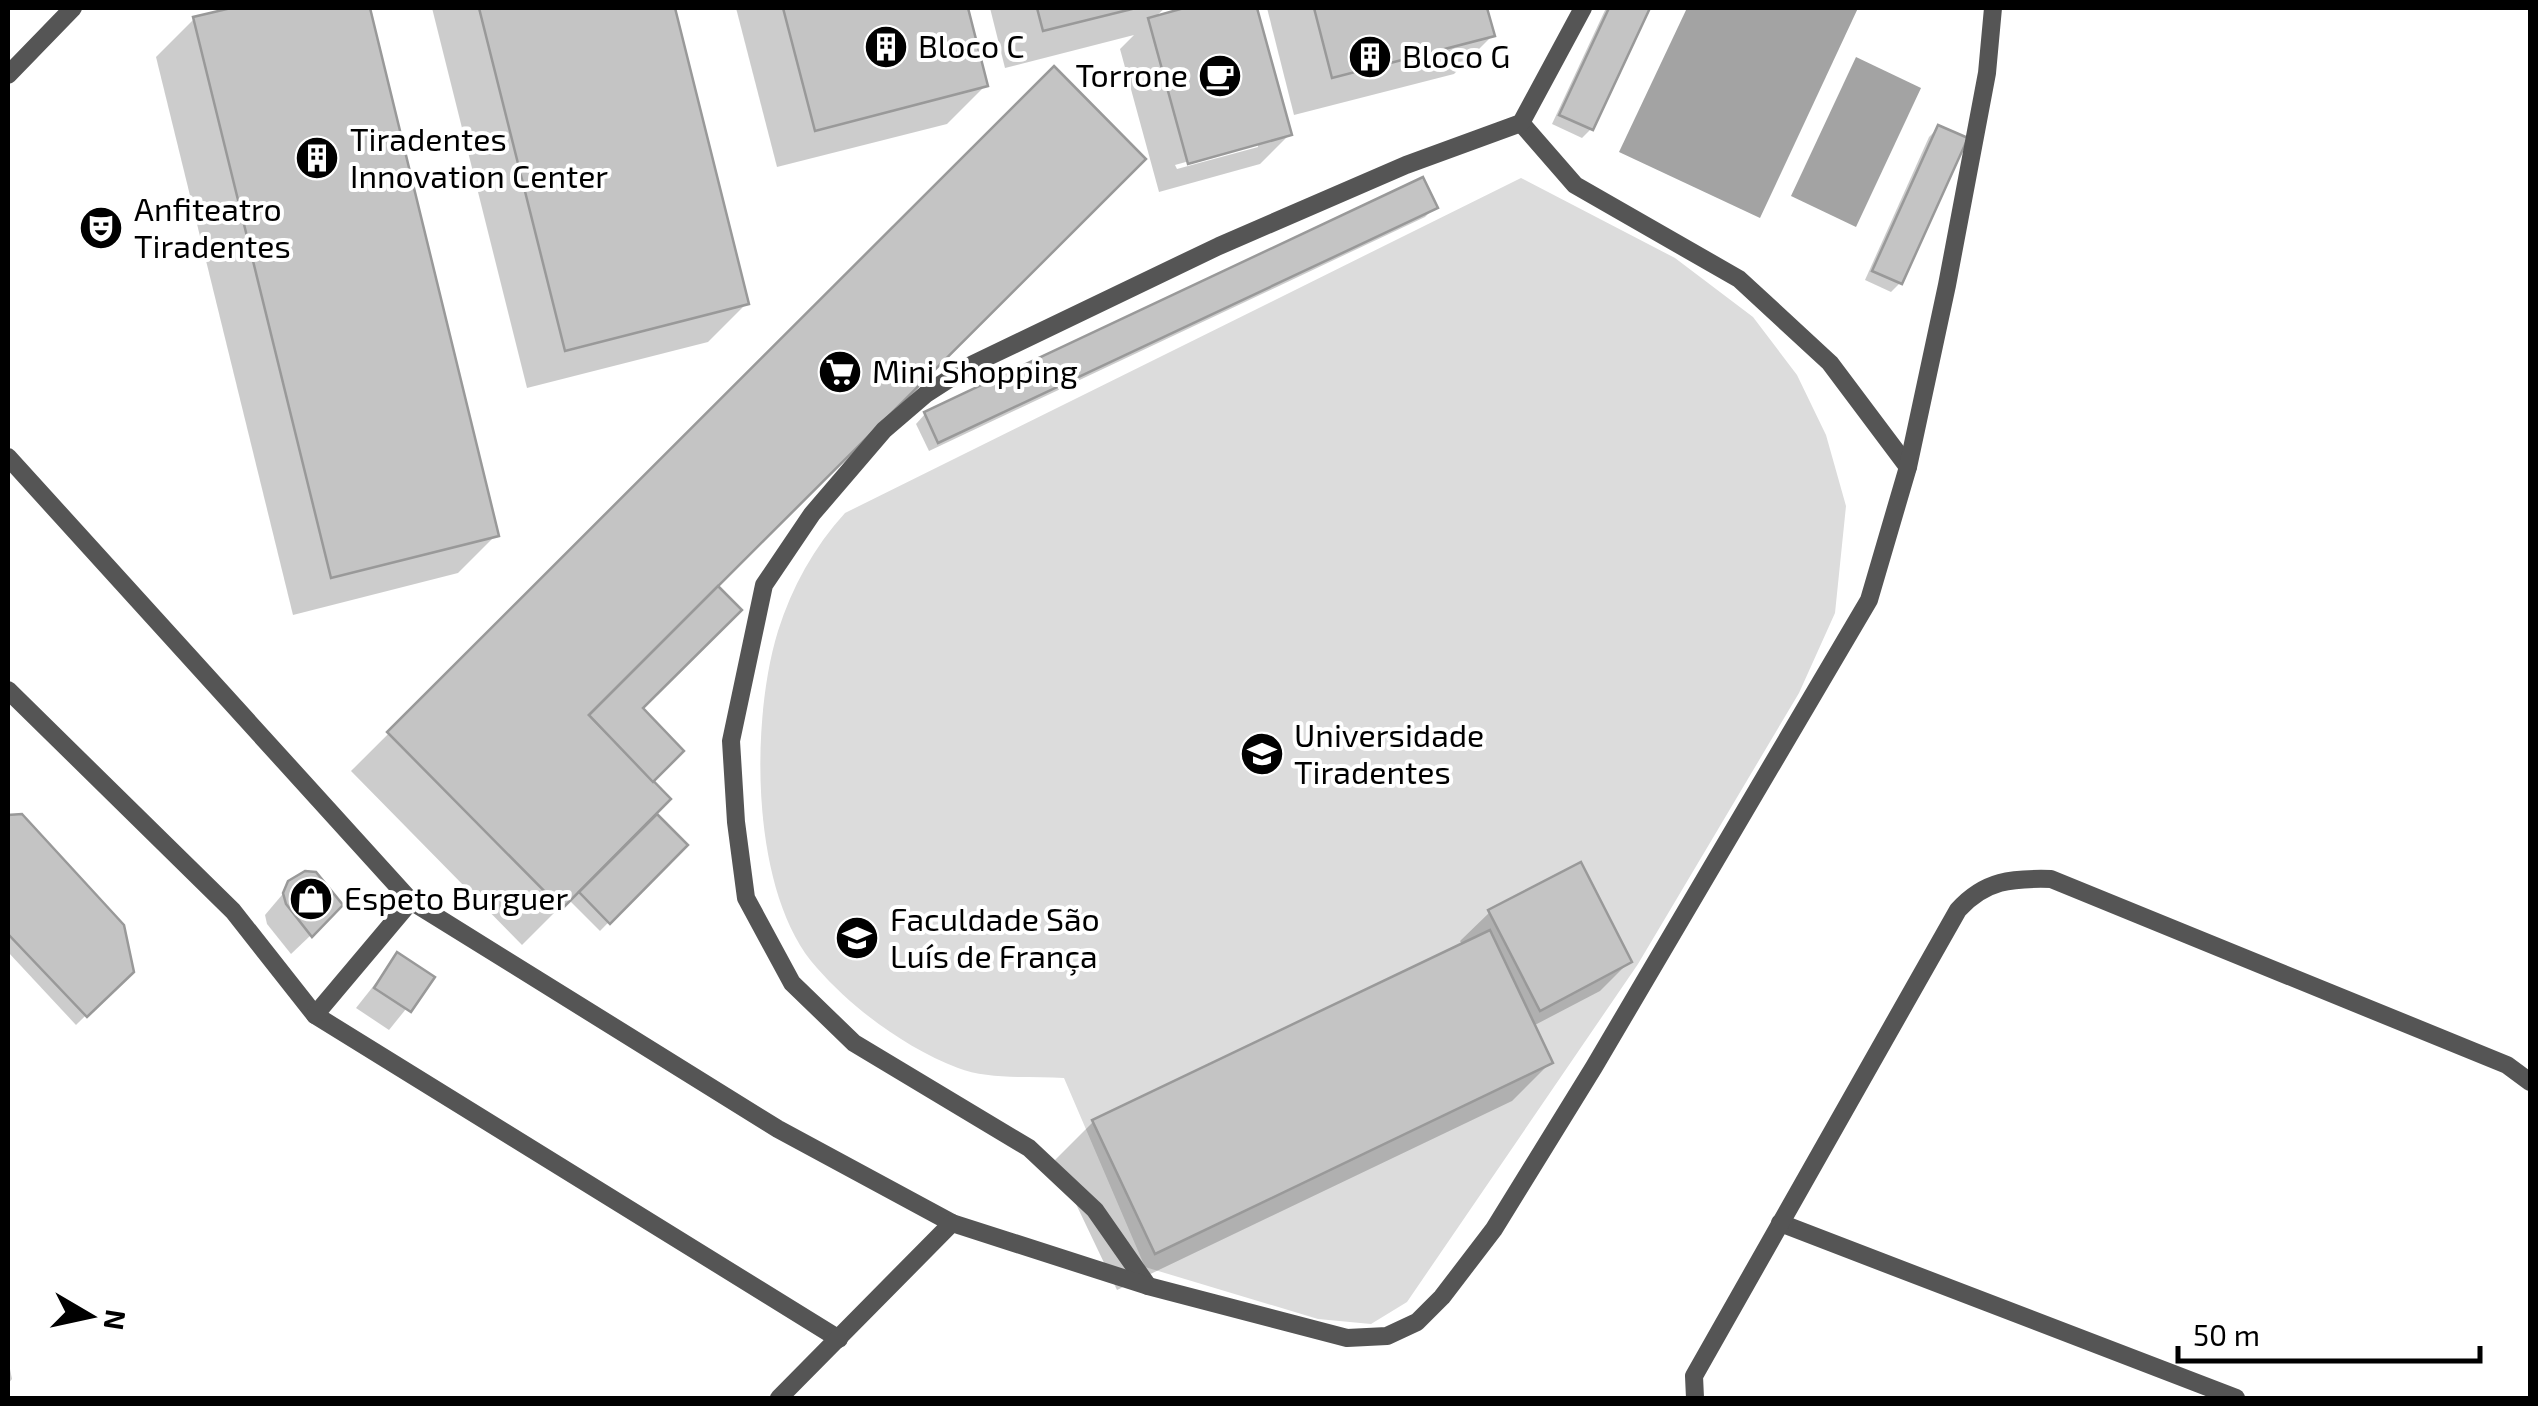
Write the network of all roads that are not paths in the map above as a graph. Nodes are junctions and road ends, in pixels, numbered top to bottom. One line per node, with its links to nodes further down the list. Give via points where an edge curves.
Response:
1 (74, 8): 4 (lane)
2 (1582, 8): 5 (lane)
3 (1994, 8): 7 (lane, via 1987,74)
4 (8, 76)
5 (1521, 123): 7 (lane, via 1575,185 1739,279 1830,363); 14 (lane, via 1236,239 971,365 884,430 812,514 764,585 731,740 746,898 792,983 854,1042 1029,1148 1095,1210)
6 (8, 457): 9 (lane)
7 (1908, 467): 14 (lane, via 1870,600 1494,1230 1442,1297 1417,1322 1387,1336 1348,1338)
8 (8, 690): 10 (lane, via 232,910)
9 (412, 902): 10 (lane); 12 (lane, via 778,1129)
10 (315, 1015): 15 (lane)
11 (2530, 1082): 13 (lane, via 2508,1066 2052,879 2015,878 1978,888 1958,910)
12 (952, 1222): 14 (lane); 15 (lane)
13 (1780, 1222): 17 (lane, via 1694,1376); 18 (lane)
14 (1148, 1286)
15 (839, 1338): 16 (lane)
16 (779, 1398)
17 (1694, 1398)
18 (2236, 1398)

